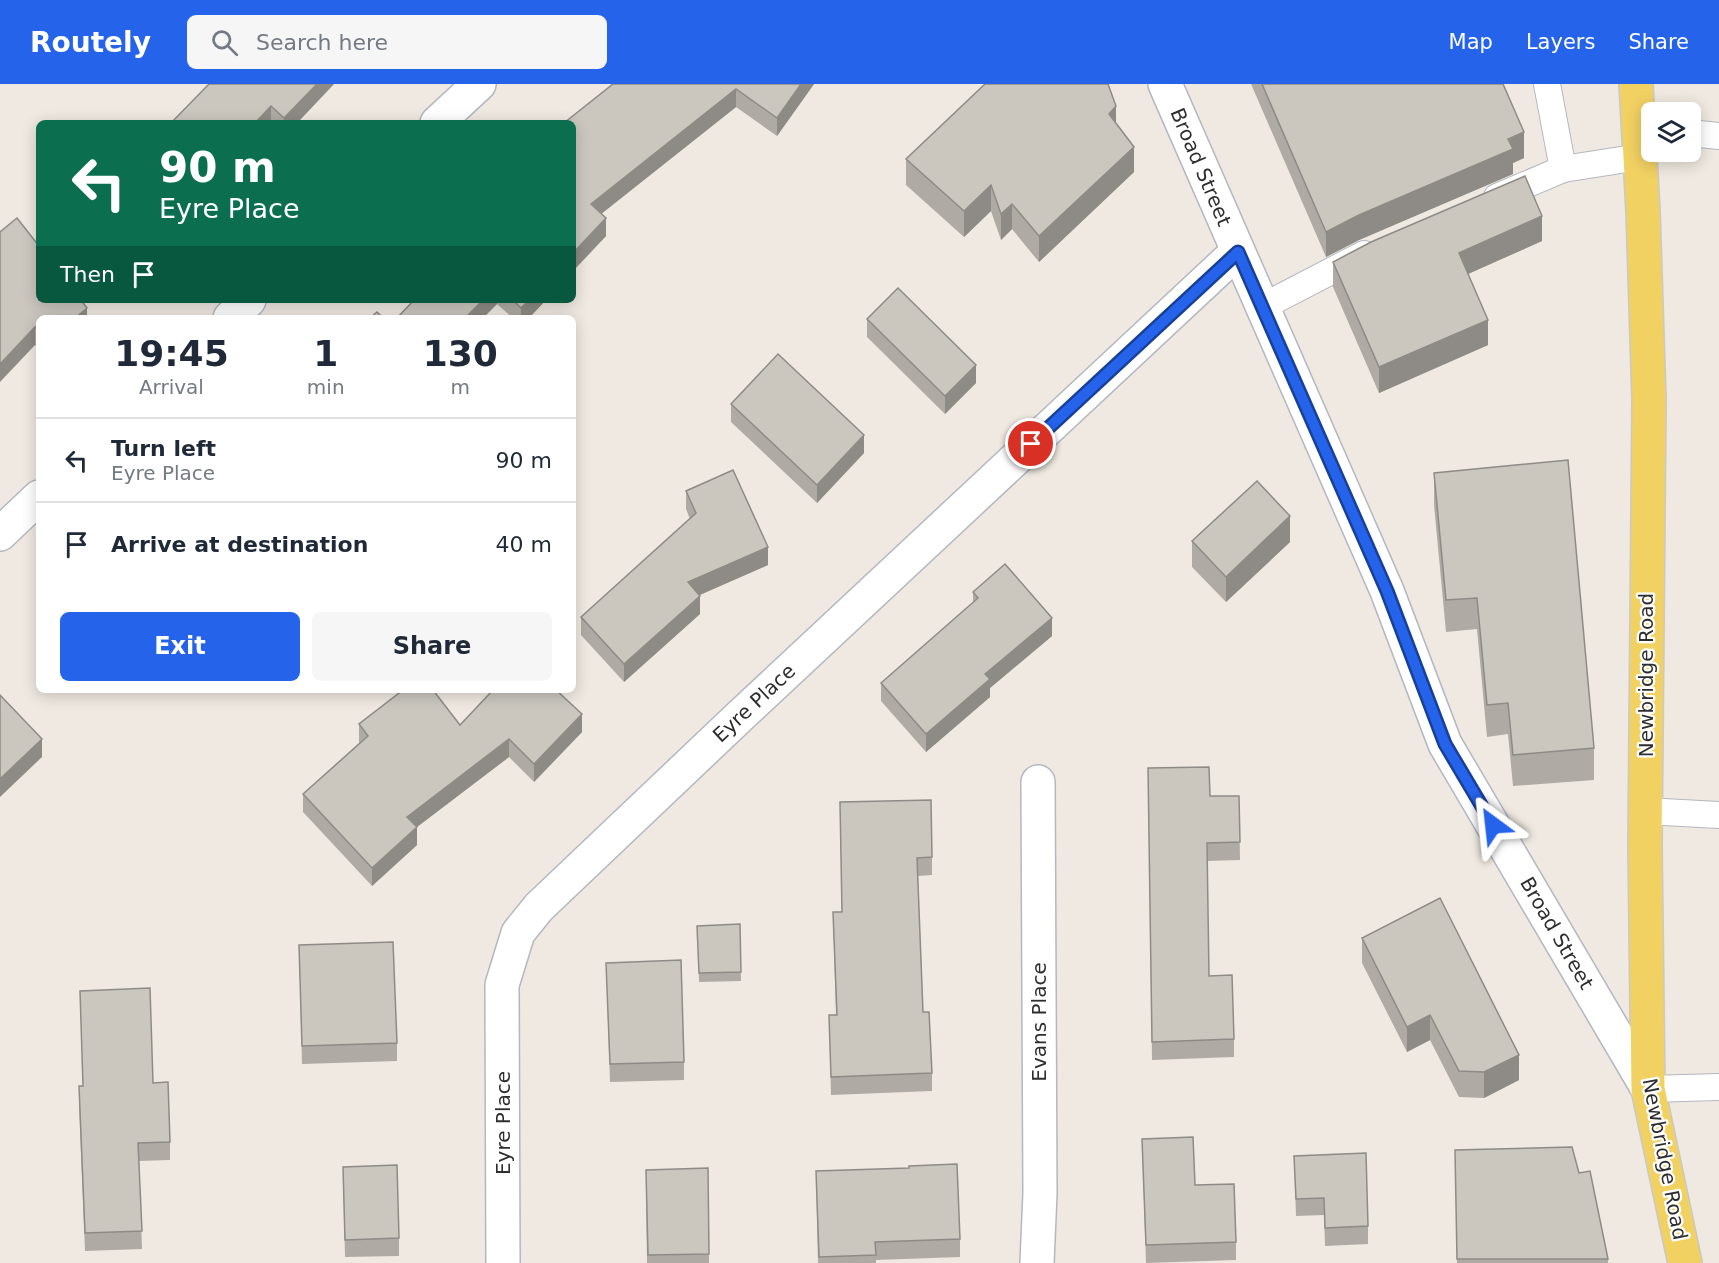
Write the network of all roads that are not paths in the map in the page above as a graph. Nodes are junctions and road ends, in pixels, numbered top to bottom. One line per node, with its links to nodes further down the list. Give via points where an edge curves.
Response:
1 (479, 84): 5 (street)
2 (1165, 84): 14 (street, Broad Street)
3 (1547, 84): 11 (lane)
4 (1636, 84): 6 (main road, Newbridge Road)
5 (440, 120)
6 (1641, 123)
7 (1701, 134): 8 (lane)
8 (1719, 136)
9 (1641, 139): 11 (lane)
10 (1643, 162): 21 (main road, Newbridge Road, via 1648,400)
11 (1563, 169): 12 (lane)
12 (1475, 207)
13 (1387, 244): 16 (lane)
14 (1238, 252): 16 (street, Broad Street); 25 (street, Eyre Place, via 738,718 539,907 518,933 502,985)
15 (246, 303): 17 (street)
16 (1262, 307): 24 (street, Broad Street, via 1387,591 1445,744)
17 (233, 315)
18 (36, 500): 19 (street)
19 (0, 534)
20 (1038, 782): 26 (street, Evans Place)
21 (1645, 811): 22 (lane); 24 (main road, Newbridge Road)
22 (1719, 815)
23 (1719, 1087): 24 (lane)
24 (1648, 1089): 27 (main road, Newbridge Road)
25 (503, 1263)
26 (1037, 1263)
27 (1685, 1263)

